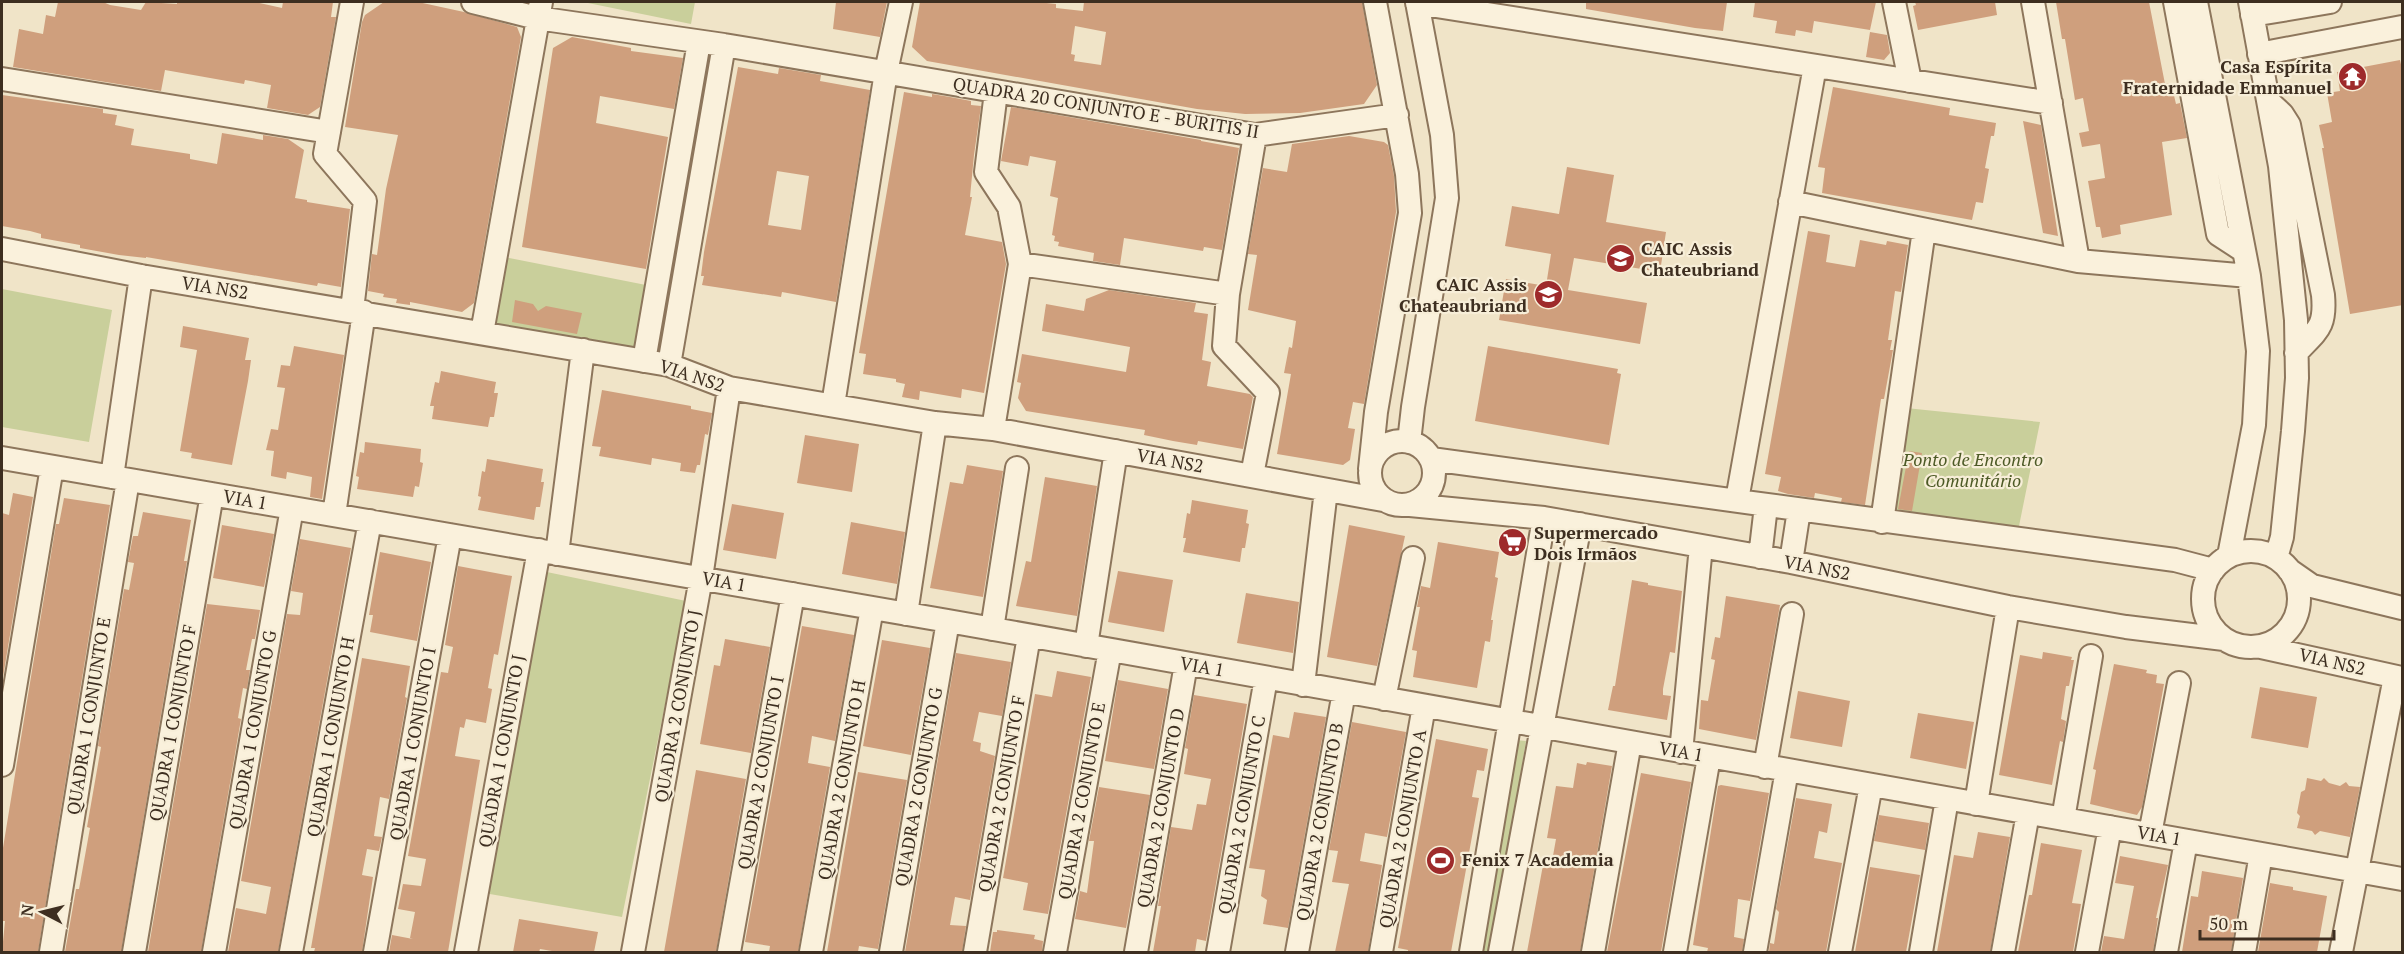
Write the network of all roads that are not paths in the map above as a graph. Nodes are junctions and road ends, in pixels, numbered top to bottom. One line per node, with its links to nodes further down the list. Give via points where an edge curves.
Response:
1 (352, 2): 24 (street)
2 (473, 2): 12 (street, QUADRA 20 CONJUNTO E - BURITIS II)
3 (901, 2): 18 (street)
4 (1375, 2): 23 (street)
5 (1417, 2): 17 (street); 44 (street, via 1442,135 1447,198)
6 (1894, 2): 20 (street)
7 (2033, 2): 22 (street)
8 (2175, 2): 29 (street, via 2218,234)
9 (2196, 2): 29 (street)
10 (2330, 2): 11 (street)
11 (2251, 8): 16 (street)
12 (539, 10): 14 (street, QUADRA 20 CONJUNTO E - BURITIS II); 36 (street)
13 (2403, 27): 16 (street)
14 (699, 42): 15 (street, QUADRA 20 CONJUNTO E - BURITIS II); 38 (street)
15 (724, 45): 18 (street, QUADRA 20 CONJUNTO E - BURITIS II); 39 (street)
16 (2259, 54): 73 (street, via 2280,166 2296,320)
17 (1815, 66): 20 (street); 26 (street)
18 (886, 72): 21 (street, QUADRA 20 CONJUNTO E - BURITIS II); 41 (street)
19 (2, 79): 24 (street)
20 (1910, 81): 22 (street)
21 (996, 92): 25 (street, QUADRA 20 CONJUNTO E - BURITIS II); 31 (street, via 986,172 1009,207)
22 (2051, 103): 30 (street)
23 (1397, 115): 25 (street, QUADRA 20 CONJUNTO E - BURITIS II); 50 (street, via 1410,213)
24 (329, 132): 35 (street, via 325,154 365,201)
25 (1255, 135): 34 (street)
26 (1790, 202): 27 (street); 56 (street)
27 (1924, 230): 30 (street); 64 (street)
28 (2, 249): 32 (street, VIA NS2)
29 (2244, 251): 33 (street)
30 (2079, 261): 33 (street)
31 (1020, 264): 34 (street); 43 (street)
32 (141, 276): 35 (street, VIA NS2); 52 (street, QUADRA 1 CONJUNTO E)
33 (2249, 276): 72 (street, via 2258,351 2254,426)
34 (1228, 294): 51 (street, via 1224,346 1268,393)
35 (358, 311): 36 (street, VIA NS2); 61 (street)
36 (482, 333): 37 (street, VIA NS2)
37 (583, 350): 38 (street, VIA NS2); 68 (street, QUADRA 1 CONJUNTO J)
38 (644, 361): 39 (street, VIA NS2)
39 (669, 365): 40 (street, VIA NS2)
40 (729, 388): 41 (street, VIA NS2); 76 (street, QUADRA 2 CONJUNTO J)
41 (833, 405): 42 (street, VIA NS2)
42 (935, 423): 43 (street, VIA NS2); 81 (street)
43 (993, 429): 45 (street, VIA NS2)
44 (1409, 442): 47 (street, via 1422,448); 50 (street, via 1383,446)
45 (1116, 452): 51 (street, VIA NS2); 87 (street)
46 (2, 458): 48 (street, VIA 1)
47 (1431, 459): 56 (street); 57 (street, via 1434,471 1428,492)
48 (52, 466): 52 (street, VIA 1); 104 (street)
49 (1017, 468): 84 (street)
50 (1370, 469): 55 (street, via 1375,491)
51 (1252, 475): 53 (street, VIA NS2)
52 (120, 479): 54 (street, VIA 1); 117 (street, QUADRA 1 CONJUNTO E)
53 (1326, 490): 55 (street, VIA NS2); 95 (street)
54 (212, 494): 59 (street, VIA 1); 118 (street, QUADRA 1 CONJUNTO F)
55 (1383, 500): 57 (street)
56 (1737, 500): 58 (street)
57 (1410, 505): 62 (street, VIA NS2)
58 (1766, 506): 60 (street); 69 (street)
59 (292, 508): 61 (street, VIA 1); 119 (street, QUADRA 1 CONJUNTO G)
60 (1799, 510): 64 (street); 71 (street)
61 (334, 515): 63 (street, VIA 1)
62 (1544, 518): 65 (street, VIA NS2); 74 (street)
63 (370, 521): 66 (street, VIA 1); 120 (street, QUADRA 1 CONJUNTO H)
64 (1882, 522): 72 (street)
65 (1580, 524): 67 (street, VIA NS2); 75 (street)
66 (450, 535): 68 (street, VIA 1); 121 (street, QUADRA 1 CONJUNTO I)
67 (1701, 546): 69 (street, VIA NS2); 102 (street)
68 (548, 552): 76 (street, VIA 1); 122 (street, QUADRA 1 CONJUNTO J)
69 (1760, 557): 71 (street, VIA NS2)
70 (1413, 558): 97 (street)
71 (1791, 561): 78 (street, VIA NS2)
72 (2221, 563): 73 (street, via 2245,552 2261,552); 86 (street, via 2205,588 2204,607 2210,625)
73 (2283, 564): 80 (street, via 2312,586); 88 (street, via 2297,584 2296,616 2276,641)
74 (1537, 566): 75 (street); 99 (street)
75 (1571, 570): 100 (street)
76 (701, 578): 77 (street, VIA 1); 123 (street, QUADRA 2 CONJUNTO J)
77 (793, 594): 79 (street, VIA 1); 124 (street, QUADRA 2 CONJUNTO I)
78 (2008, 607): 86 (street, VIA NS2); 108 (street)
79 (872, 608): 81 (street, VIA 1); 125 (street, QUADRA 2 CONJUNTO H)
80 (2403, 609)
81 (906, 614): 83 (street, VIA 1)
82 (1792, 614): 105 (street)
83 (948, 621): 84 (street, VIA 1); 126 (street, QUADRA 2 CONJUNTO G)
84 (992, 629): 85 (street, VIA 1)
85 (1029, 636): 87 (street, VIA 1); 127 (street, QUADRA 2 CONJUNTO F)
86 (2224, 639): 88 (street, via 2235,645)
87 (1086, 646): 89 (street, VIA 1)
88 (2261, 647): 92 (street, VIA NS2)
89 (1110, 650): 91 (street, VIA 1); 128 (street, QUADRA 2 CONJUNTO E)
90 (2091, 656): 110 (street)
91 (1186, 664): 93 (street, VIA 1); 129 (street, QUADRA 2 CONJUNTO D)
92 (2399, 677): 115 (street)
93 (1266, 678): 95 (street, VIA 1); 130 (street, QUADRA 2 CONJUNTO C)
94 (2179, 683): 112 (street)
95 (1304, 685): 96 (street, VIA 1)
96 (1344, 692): 97 (street, VIA 1); 131 (street, QUADRA 2 CONJUNTO B)
97 (1384, 699): 98 (street, VIA 1)
98 (1424, 706): 99 (street, VIA 1); 132 (street, QUADRA 2 CONJUNTO A)
99 (1511, 722): 100 (street, VIA 1); 133 (street)
100 (1543, 727): 101 (street, VIA 1); 134 (street)
101 (1630, 742): 102 (street, VIA 1); 135 (street)
102 (1681, 752): 103 (street, VIA 1)
103 (1709, 757): 105 (street, VIA 1); 136 (street)
104 (2, 765)
105 (1776, 769): 106 (street, VIA 1); 137 (street)
106 (1870, 785): 107 (street, VIA 1); 138 (street)
107 (1947, 799): 108 (street, VIA 1); 139 (street)
108 (1976, 804): 109 (street, VIA 1)
109 (2028, 813): 110 (street, VIA 1); 140 (street)
110 (2063, 819): 111 (street, VIA 1)
111 (2110, 827): 112 (street, VIA 1); 141 (street)
112 (2150, 834): 113 (street, VIA 1)
113 (2186, 841): 114 (street, VIA 1); 142 (street)
114 (2261, 854): 115 (street, VIA 1); 143 (street)
115 (2356, 871): 116 (street, VIA 1); 144 (street)
116 (2403, 879)
117 (51, 952)
118 (134, 952)
119 (214, 952)
120 (291, 952)
121 (375, 952)
122 (466, 952)
123 (633, 952)
124 (729, 952)
125 (811, 952)
126 (891, 952)
127 (975, 952)
128 (1055, 952)
129 (1136, 952)
130 (1218, 952)
131 (1297, 952)
132 (1381, 952)
133 (1471, 952)
134 (1500, 952)
135 (1593, 952)
136 (1675, 952)
137 (1755, 952)
138 (1840, 952)
139 (1921, 952)
140 (2003, 952)
141 (2087, 952)
142 (2166, 952)
143 (2244, 952)
144 (2341, 952)

